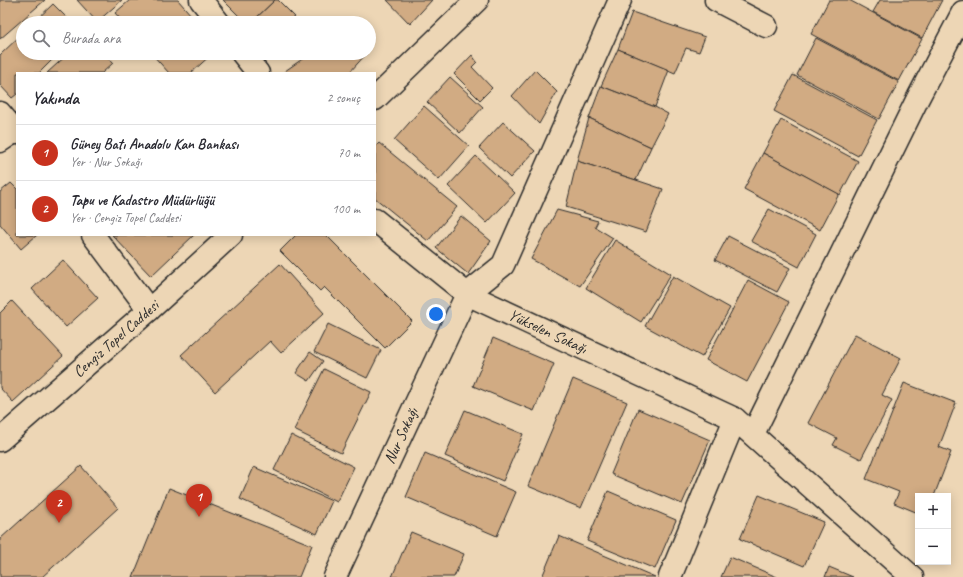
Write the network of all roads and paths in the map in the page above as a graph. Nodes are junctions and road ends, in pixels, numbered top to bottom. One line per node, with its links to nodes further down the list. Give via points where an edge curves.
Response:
1 (201, 0): 6 (street)
2 (477, 0): 10 (street)
3 (620, 0): 16 (street, via 503,265)
4 (716, 0): 7 (street)
5 (963, 12): 19 (street)
6 (214, 16)
7 (766, 26)
8 (248, 60): 9 (street)
9 (257, 72)
10 (376, 98)
11 (0, 113): 12 (street)
12 (11, 135)
13 (376, 221): 16 (street, Yükselen Sokağı)
14 (94, 236): 17 (street)
15 (230, 236): 17 (street, Cengiz Topel Caddesi)
16 (467, 294): 18 (street, Yükselen Sokağı); 21 (street, Nur Sokağı)
17 (149, 310): 20 (street, Cengiz Topel Caddesi)
18 (735, 419): 19 (street, Yükselen Sokağı); 22 (street)
19 (753, 434): 23 (street, Yükselen Sokağı)
20 (0, 440)
21 (335, 577)
22 (670, 577)
23 (912, 577)

